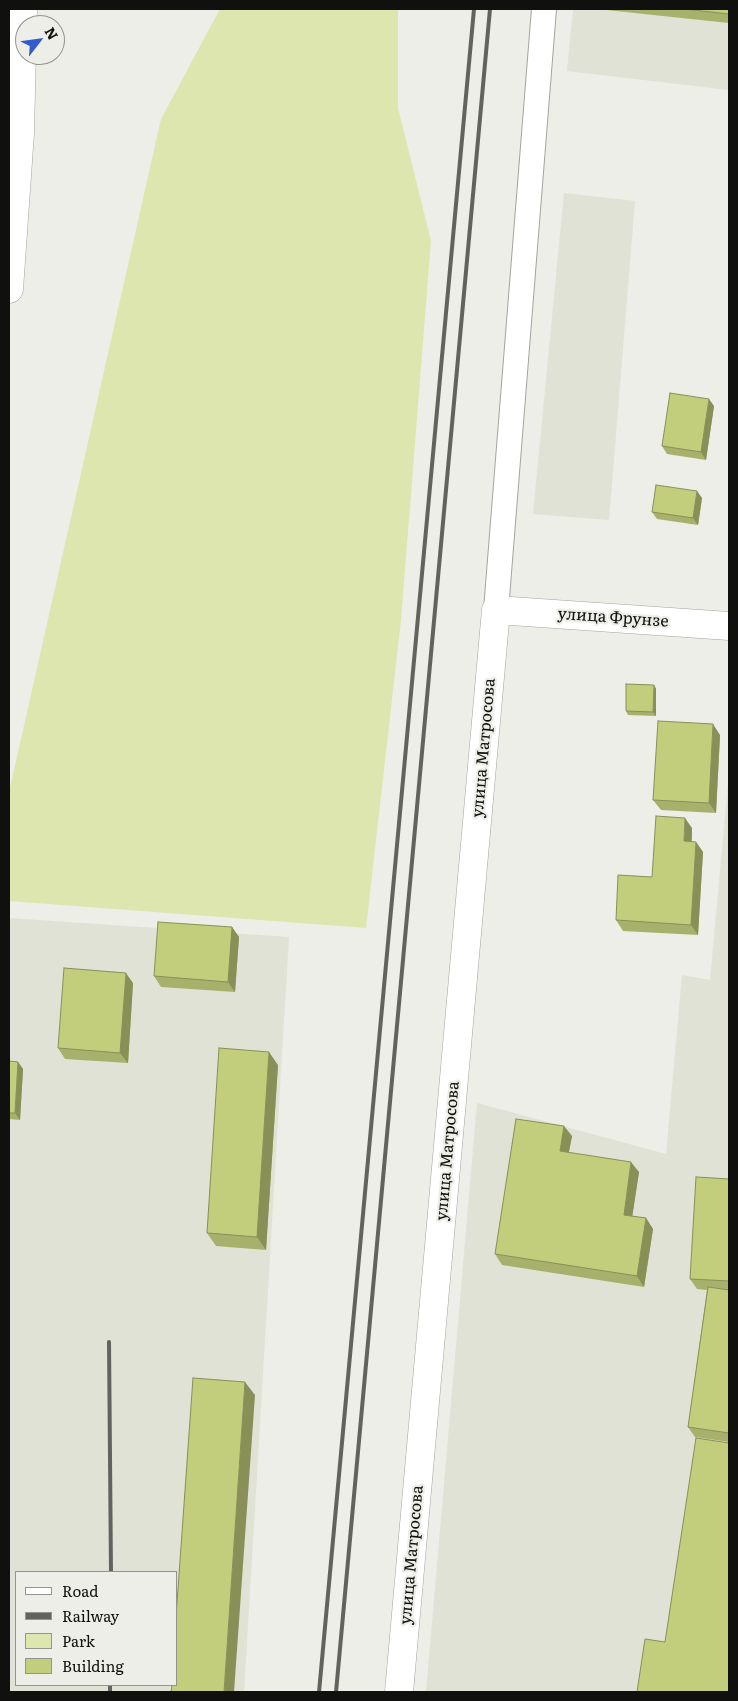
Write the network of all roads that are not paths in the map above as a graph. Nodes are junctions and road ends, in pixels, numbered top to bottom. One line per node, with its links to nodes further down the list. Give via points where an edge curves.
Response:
1 (23, 9): 3 (street, via 20,133)
2 (544, 9): 4 (street)
3 (9, 289)
4 (496, 610): 5 (street, улица Фрунзе); 6 (street, улица Матросова)
5 (729, 626)
6 (399, 1692)

